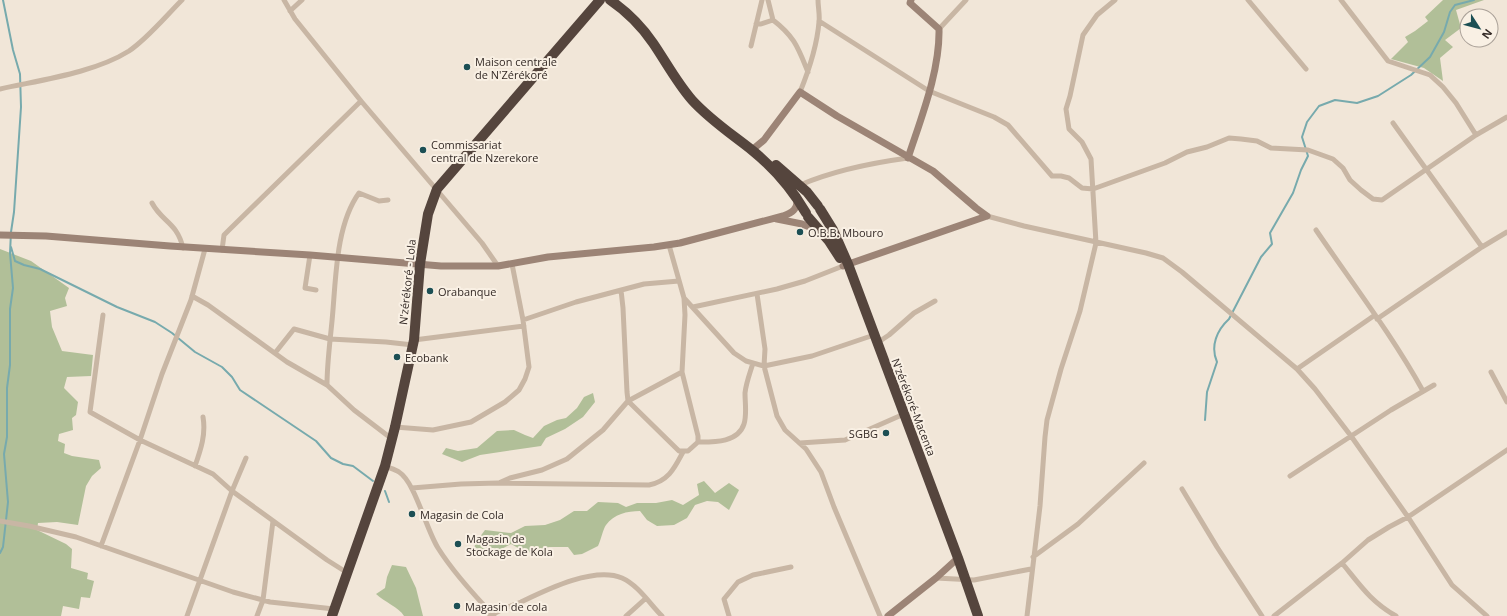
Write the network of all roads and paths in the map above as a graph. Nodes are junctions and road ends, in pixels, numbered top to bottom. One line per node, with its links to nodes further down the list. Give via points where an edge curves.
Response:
1 (182, 0): 22 (street, via 139,43 113,60 88,69)
2 (284, 0): 14 (street)
3 (302, 0): 14 (street)
4 (600, 0): 33 (highway, N'zérékoré - Lola)
5 (610, 0): 29 (highway, via 623,9 652,42 694,102)
6 (762, 0): 17 (street)
7 (768, 0): 15 (street)
8 (818, 0): 16 (street)
9 (966, 0): 18 (street)
10 (1115, 0): 34 (street, via 1097,15 1083,35 1066,109 1069,129 1082,142 1091,159)
11 (1248, 0): 20 (street)
12 (1340, 0): 28 (street, via 1388,60 1430,75 1443,87)
13 (908, 1): 18 (street)
14 (290, 11): 25 (street)
15 (773, 20): 17 (street); 21 (street, via 797,45)
16 (819, 21): 21 (street); 23 (street)
17 (756, 24): 19 (street)
18 (939, 29): 23 (street, via 940,46)
19 (751, 46)
20 (1306, 69)
21 (808, 72): 24 (street)
22 (0, 89)
23 (929, 91): 30 (street); 34 (street, via 1008,125 1052,176 1069,178 1082,188)
24 (800, 92): 29 (street, via 764,140); 30 (street)
25 (361, 101): 33 (street); 51 (street, via 224,235)
26 (1507, 118): 28 (street)
27 (1393, 123): 31 (street)
28 (1476, 135): 31 (street)
29 (752, 150): 32 (highway, via 775,164); 35 (highway, via 775,171)
30 (908, 158): 32 (street, via 843,170); 40 (street, via 933,171)
31 (1427, 169): 34 (street, via 1382,200 1373,199 1350,180 1343,168 1333,160 1308,150 1271,148 1257,141 1229,138); 48 (street)
32 (800, 185): 38 (highway)
33 (436, 189): 54 (highway, N'zérékoré - Lola, via 428,214); 57 (street)
34 (1093, 189): 46 (street)
35 (795, 195): 39 (highway); 41 (street, via 797,203 793,211)
36 (388, 200): 53 (street, via 379,200 359,193 345,222)
37 (152, 203): 49 (street, via 177,230)
38 (819, 208): 39 (highway, via 820,214 817,218 813,219); 56 (highway, via 833,230)
39 (807, 215): 44 (highway)
40 (987, 216): 46 (street); 56 (street)
41 (775, 219): 44 (street, via 802,224); 47 (street)
42 (1316, 230): 67 (street)
43 (1507, 232): 48 (street)
44 (822, 233): 56 (highway)
45 (2, 235): 49 (street, via 46,236)
46 (1096, 243): 76 (street, via 1163,258); 107 (street, via 1080,311 1048,420)
47 (669, 245): 55 (street, via 548,257); 58 (street)
48 (1482, 247): 67 (street)
49 (184, 248): 50 (street)
50 (205, 249): 51 (street); 62 (street)
51 (222, 250): 52 (street)
52 (310, 256): 53 (street); 59 (street, via 305,288)
53 (338, 258): 54 (street); 71 (street)
54 (420, 264): 57 (street); 72 (highway, N'zérékoré - Lola)
55 (512, 264): 57 (street); 68 (street)
56 (846, 265): 61 (street, via 805,281); 70 (highway)
57 (498, 266)
58 (679, 281): 60 (street, via 644,284); 63 (street)
59 (316, 290)
60 (621, 290): 68 (street); 82 (street)
61 (758, 294): 65 (street); 75 (street, via 765,349)
62 (192, 296): 73 (street); 89 (street)
63 (684, 298): 65 (street); 77 (street)
64 (935, 301): 70 (street, via 914,313 889,335)
65 (693, 307): 74 (street, via 734,353)
66 (103, 315): 89 (street, via 90,412)
67 (1376, 317): 76 (street); 81 (street, via 1409,365)
68 (523, 320): 69 (street)
69 (524, 326): 72 (street); 86 (street, via 529,367 526,379 519,390 505,402 471,422 451,427 433,430)
70 (873, 338): 75 (street, via 812,356); 84 (highway)
71 (330, 339): 72 (street); 73 (street, via 294,329); 79 (street)
72 (413, 343): 86 (highway, N'zérékoré - Lola)
73 (275, 353): 79 (street, via 302,372)
74 (753, 363): 75 (street); 90 (street, via 745,391 745,417 741,431 729,439)
75 (764, 366): 91 (street, via 777,416 785,430)
76 (1297, 369): 87 (street)
77 (682, 372): 82 (street); 90 (street)
78 (1491, 372): 83 (street)
79 (327, 385): 88 (street)
80 (1434, 385): 81 (street)
81 (1423, 391): 87 (street)
82 (628, 401): 93 (street); 99 (street, via 604,430 566,459 542,470)
83 (1507, 402)
84 (901, 415): 91 (street, via 845,440); 108 (highway)
85 (203, 417): 96 (street, via 205,428)
86 (395, 427): 88 (highway, N'zérékoré - Lola)
87 (1351, 436): 98 (street); 103 (street)
88 (392, 439): 97 (highway, N'zérékoré - Lola)
89 (140, 440): 96 (street); 106 (street)
90 (698, 442): 93 (street)
91 (800, 443): 125 (street, via 821,472)
92 (1507, 450): 103 (street)
93 (683, 452): 99 (street, via 667,478 649,485)
94 (246, 458): 102 (street)
95 (1144, 463): 107 (street, via 1078,524)
96 (195, 466): 102 (street, via 214,474)
97 (385, 466): 100 (street, via 400,472); 112 (highway, N'zérékoré - Lola)
98 (1290, 476)
99 (498, 483): 100 (street)
100 (412, 488): 119 (street, via 428,530 438,548)
101 (1182, 489): 130 (street)
102 (232, 491): 105 (street); 114 (street)
103 (1408, 517): 109 (street, via 1368,540); 133 (street, via 1452,585)
104 (0, 521): 106 (street, via 76,537)
105 (273, 521): 112 (street); 117 (street)
106 (101, 546): 114 (street)
107 (1033, 557): 111 (street)
108 (955, 560): 113 (street); 115 (highway)
109 (1342, 563): 131 (street); 132 (street, via 1370,598)
110 (791, 567): 124 (street, via 753,575 738,582 724,600)
111 (1031, 569): 115 (street, via 983,580); 129 (street)
112 (346, 572): 118 (highway, N'zérékoré - Lola)
113 (936, 578): 115 (street); 126 (street)
114 (200, 580): 117 (street); 120 (street)
115 (962, 580): 127 (highway); 128 (highway)
116 (645, 599): 119 (street, via 635,587 622,578 592,576 571,580); 122 (street); 123 (street)
117 (263, 600): 118 (street); 121 (street)
118 (333, 613)
119 (492, 615)
120 (187, 616)
121 (258, 616)
122 (626, 616)
123 (662, 616)
124 (729, 616)
125 (880, 616)
126 (888, 616)
127 (972, 616)
128 (978, 616)
129 (1027, 616)
130 (1262, 616)
131 (1274, 616)
132 (1396, 616)
133 (1487, 616)

